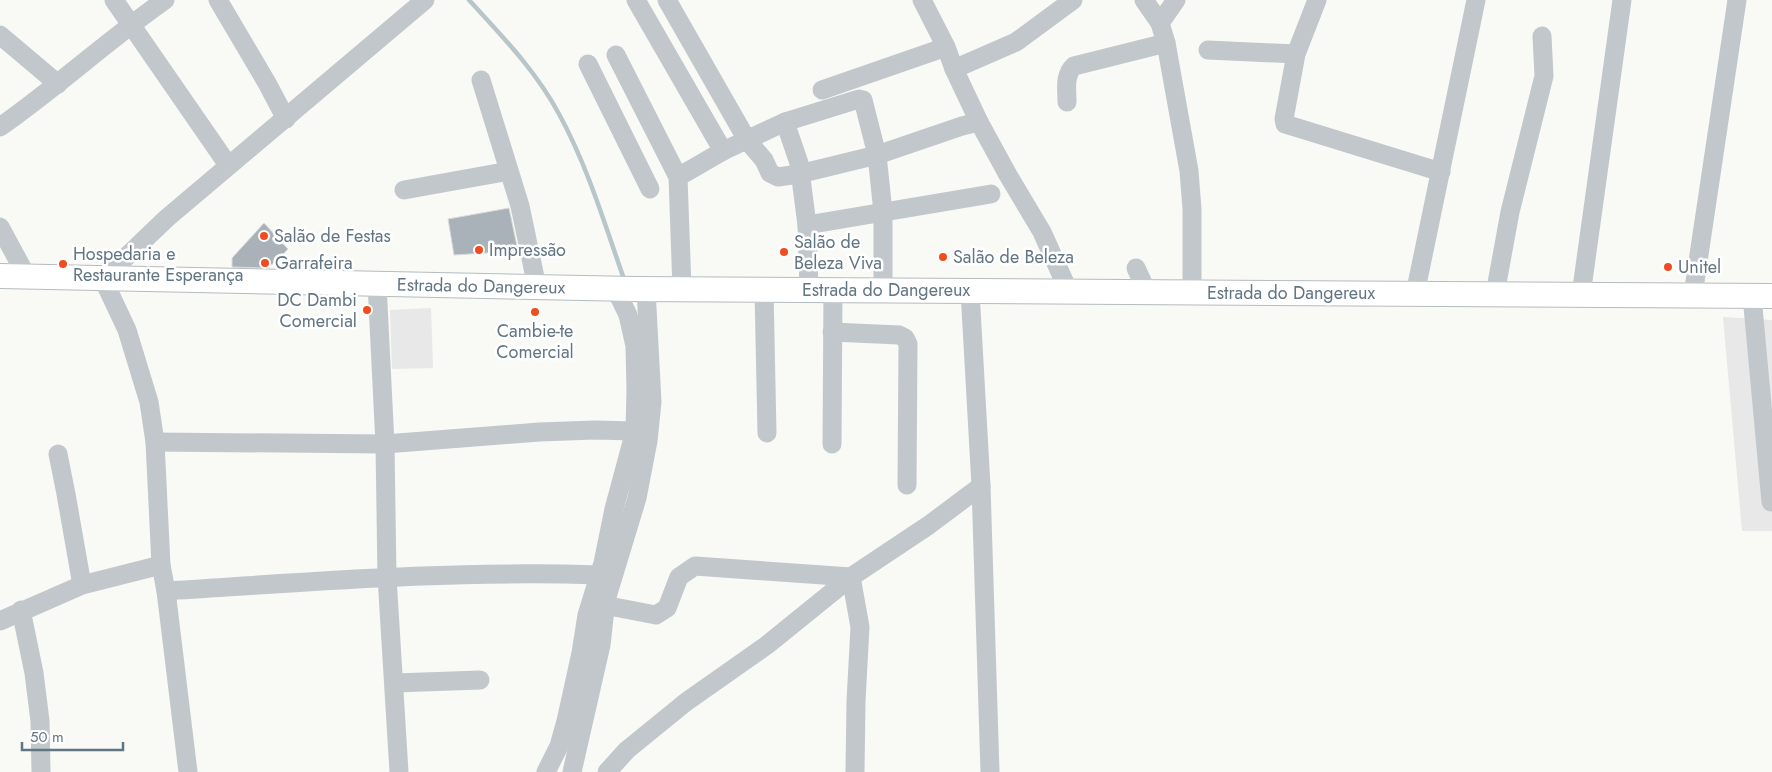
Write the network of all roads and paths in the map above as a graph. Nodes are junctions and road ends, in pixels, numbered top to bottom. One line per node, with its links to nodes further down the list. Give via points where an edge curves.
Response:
1 (114, 0): 16 (street)
2 (165, 0): 16 (street)
3 (218, 0): 30 (street)
4 (425, 0): 30 (street)
5 (636, 0): 37 (street)
6 (667, 0): 35 (street)
7 (922, 0): 20 (street)
8 (1073, 0): 25 (street, via 1016,42)
9 (1144, 0): 15 (street)
10 (1176, 0): 15 (street)
11 (1317, 0): 22 (street)
12 (1476, 0): 41 (street)
13 (1622, 0): 68 (street)
14 (1737, 0): 69 (street)
15 (1160, 22): 19 (street)
16 (132, 24): 27 (street); 39 (street)
17 (0, 35): 27 (street)
18 (1542, 36): 67 (street, via 1544,76 1510,212)
19 (1166, 43): 29 (street, via 1074,66 1067,79); 65 (street, via 1189,171)
20 (946, 47): 25 (street); 28 (street)
21 (1208, 50): 22 (street)
22 (1296, 54): 41 (street, via 1285,124)
23 (616, 56): 34 (street)
24 (588, 64): 36 (street)
25 (954, 69): 32 (street)
26 (482, 80): 40 (street)
27 (58, 84): 33 (street)
28 (822, 90)
29 (1067, 102)
30 (286, 119): 39 (street)
31 (785, 122): 35 (street); 38 (street, via 863,100); 42 (street, via 797,155)
32 (979, 122): 38 (street); 63 (street, via 1042,232)
33 (0, 127)
34 (658, 137): 36 (street); 43 (street)
35 (747, 140): 37 (street); 42 (street, via 773,176)
36 (629, 148): 44 (street)
37 (723, 151): 43 (street)
38 (877, 155): 42 (street); 47 (street)
39 (228, 165): 53 (street)
40 (509, 172): 45 (street); 55 (street, via 520,206)
41 (1441, 172): 66 (street)
42 (799, 174): 48 (street)
43 (678, 177): 57 (street)
44 (650, 189)
45 (404, 190)
46 (992, 194): 47 (street)
47 (883, 212): 48 (street); 61 (street)
48 (807, 225): 59 (street)
49 (0, 227): 52 (street)
50 (1136, 268): 64 (street)
51 (0, 276): 52 (main road, Estrada do Dangereux)
52 (27, 277): 53 (main road, Estrada do Dangereux)
53 (103, 279): 54 (main road, Estrada do Dangereux); 75 (street, via 138,361)
54 (377, 284): 55 (main road, Estrada do Dangereux); 76 (street)
55 (537, 287): 56 (main road, Estrada do Dangereux)
56 (628, 289): 57 (main road, Estrada do Dangereux); 73 (street, via 628,315 635,346); 88 (street, via 652,402 637,498)
57 (682, 289): 58 (main road, Estrada do Dangereux)
58 (764, 290): 59 (main road, Estrada do Dangereux); 74 (street)
59 (809, 290): 60 (main road, Estrada do Dangereux)
60 (832, 290): 61 (main road, Estrada do Dangereux); 71 (street)
61 (883, 290): 62 (main road, Estrada do Dangereux)
62 (970, 291): 63 (main road, Estrada do Dangereux); 80 (street)
63 (1069, 292): 64 (main road, Estrada do Dangereux)
64 (1147, 292): 65 (main road, Estrada do Dangereux)
65 (1192, 292): 66 (main road, Estrada do Dangereux)
66 (1415, 294): 67 (main road, Estrada do Dangereux)
67 (1495, 294): 68 (main road, Estrada do Dangereux)
68 (1581, 295): 69 (main road, Estrada do Dangereux)
69 (1693, 295): 70 (main road, Estrada do Dangereux)
70 (1762, 296): 72 (street)
71 (832, 332): 77 (street); 79 (street, via 899,335 908,344)
72 (1768, 423): 81 (street)
73 (635, 431): 76 (street, via 539,432); 83 (street)
74 (767, 433)
75 (155, 442): 76 (street); 82 (street)
76 (385, 444): 84 (street)
77 (832, 444)
78 (58, 454): 86 (street)
79 (907, 485)
80 (982, 486): 85 (street); 100 (street)
81 (1771, 502)
82 (160, 565): 86 (street); 87 (street)
83 (599, 575): 84 (street, via 543,573); 96 (street, via 587,615 566,720 559,746)
84 (387, 577): 87 (street); 92 (street)
85 (851, 577): 88 (street, via 694,566 679,577 667,608 656,615); 98 (street, via 767,645 686,702 627,750); 99 (street, via 860,627)
86 (82, 585): 89 (street)
87 (166, 590): 94 (street)
88 (607, 604): 97 (street)
89 (21, 610): 90 (street); 93 (street, via 38,702)
90 (0, 621)
91 (480, 680): 92 (street)
92 (395, 684): 95 (street)
93 (41, 772)
94 (188, 772)
95 (399, 772)
96 (546, 772)
97 (572, 772)
98 (607, 772)
99 (855, 772)
100 (990, 772)

